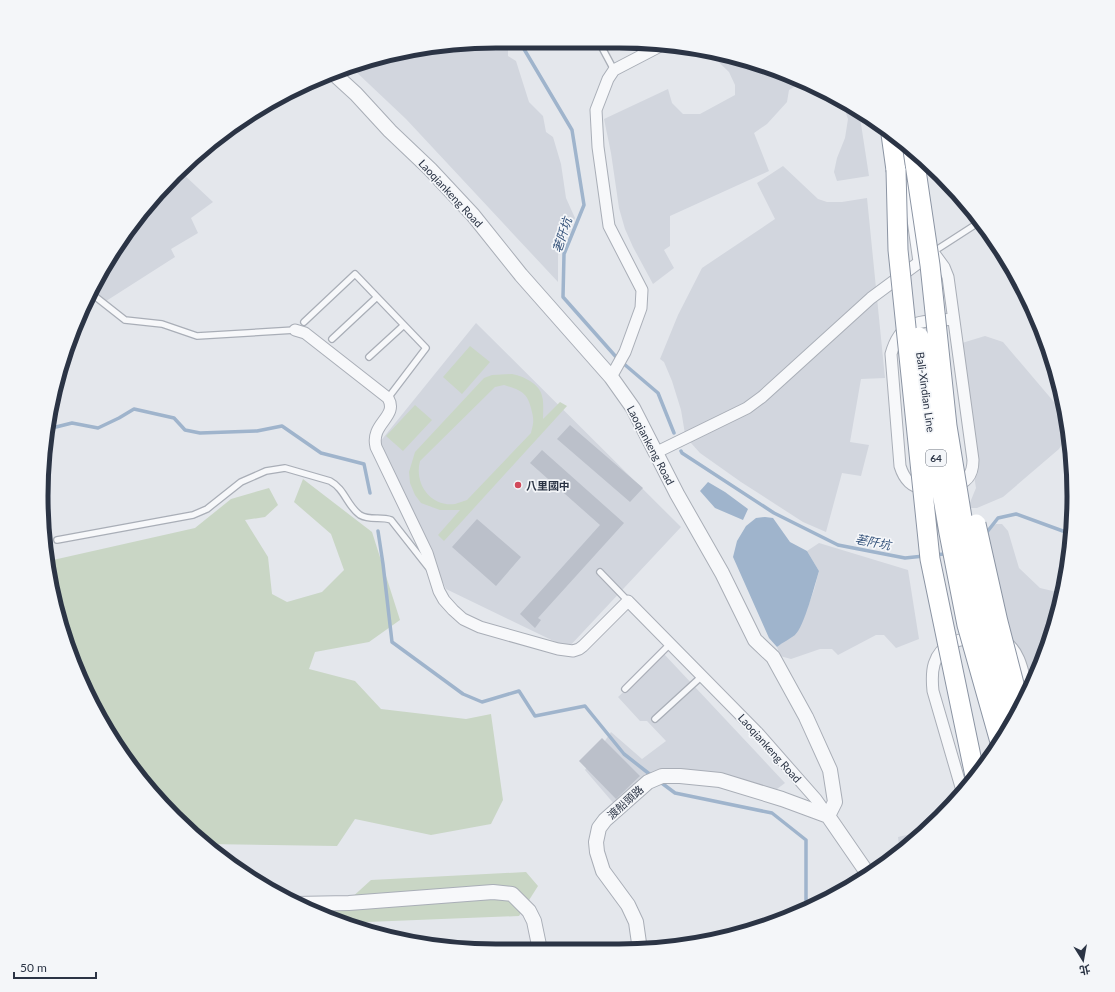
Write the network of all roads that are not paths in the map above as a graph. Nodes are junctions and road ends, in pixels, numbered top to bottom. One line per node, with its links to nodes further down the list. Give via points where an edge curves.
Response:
1 (603, 48): 3 (lane)
2 (653, 50): 3 (street)
3 (614, 70): 19 (street, via 596,110 598,147 609,226 642,290 641,308 624,354)
4 (338, 77): 19 (street, Laoqiankeng Road, via 430,169 473,215 521,275)
5 (892, 141): 8 (highway, Bali-Xindian Line / 64)
6 (904, 151): 10 (street)
7 (914, 159): 10 (highway, Bali-Xindian Line / 64, bridge)
8 (896, 170): 35 (highway, Bali-Xindian Line / 64, bridge, via 931,429 949,533 967,624); 36 (highway, bridge, via 898,250 930,559)
9 (975, 225): 10 (lane)
10 (927, 260): 13 (street, via 944,267 948,277); 21 (street, via 871,298 747,408); 32 (highway, bridge, via 952,366 977,528); 33 (highway, Bali-Xindian Line / 64, bridge, via 964,530 983,622)
11 (95, 296): 16 (lane, via 125,320 162,324 198,336)
12 (377, 297): 14 (lane, via 355,274); 15 (lane); 17 (lane)
13 (953, 319): 22 (street, via 973,468 966,481); 22 (street, via 911,325 901,332 894,342 891,354 900,466 903,474 908,482 920,488)
14 (304, 322)
15 (404, 325): 18 (lane); 20 (lane, via 426,348)
16 (295, 330): 20 (street, via 305,333)
17 (332, 339)
18 (370, 357)
19 (614, 372): 21 (street, Laoqiankeng Road)
20 (388, 398): 25 (street, via 391,408 377,429 374,441 427,553)
21 (656, 453): 38 (street, Laoqiankeng Road, via 722,573 755,640 773,657 806,716 830,770 835,802)
22 (948, 486): 27 (street)
23 (57, 540): 25 (lane, via 193,515 207,509 241,482 266,471 285,468 336,484 353,508 364,517 391,520)
24 (600, 572): 26 (lane)
25 (435, 577): 26 (street, via 444,600 464,619 480,627 573,651 579,650)
26 (628, 601): 28 (street, Laoqiankeng Road)
27 (978, 636): 30 (street, via 992,636 1005,641 1013,648); 37 (street, via 951,643 938,654 931,677 933,692)
28 (670, 644): 29 (street, Laoqiankeng Road); 31 (lane)
29 (702, 676): 34 (lane); 38 (street, Laoqiankeng Road, via 757,732)
30 (1026, 683)
31 (625, 689)
32 (1018, 699)
33 (1009, 716)
34 (655, 719)
35 (998, 734)
36 (974, 769)
37 (960, 786)
38 (828, 816): 39 (street, Laoqiankeng Road); 41 (street, 渡船頭路, via 720,780 662,776 648,782 605,820 596,842 603,871 628,905 636,922)
39 (865, 870)
40 (311, 904): 42 (street, via 493,892 512,894 529,911)
41 (639, 943)
42 (539, 944)

